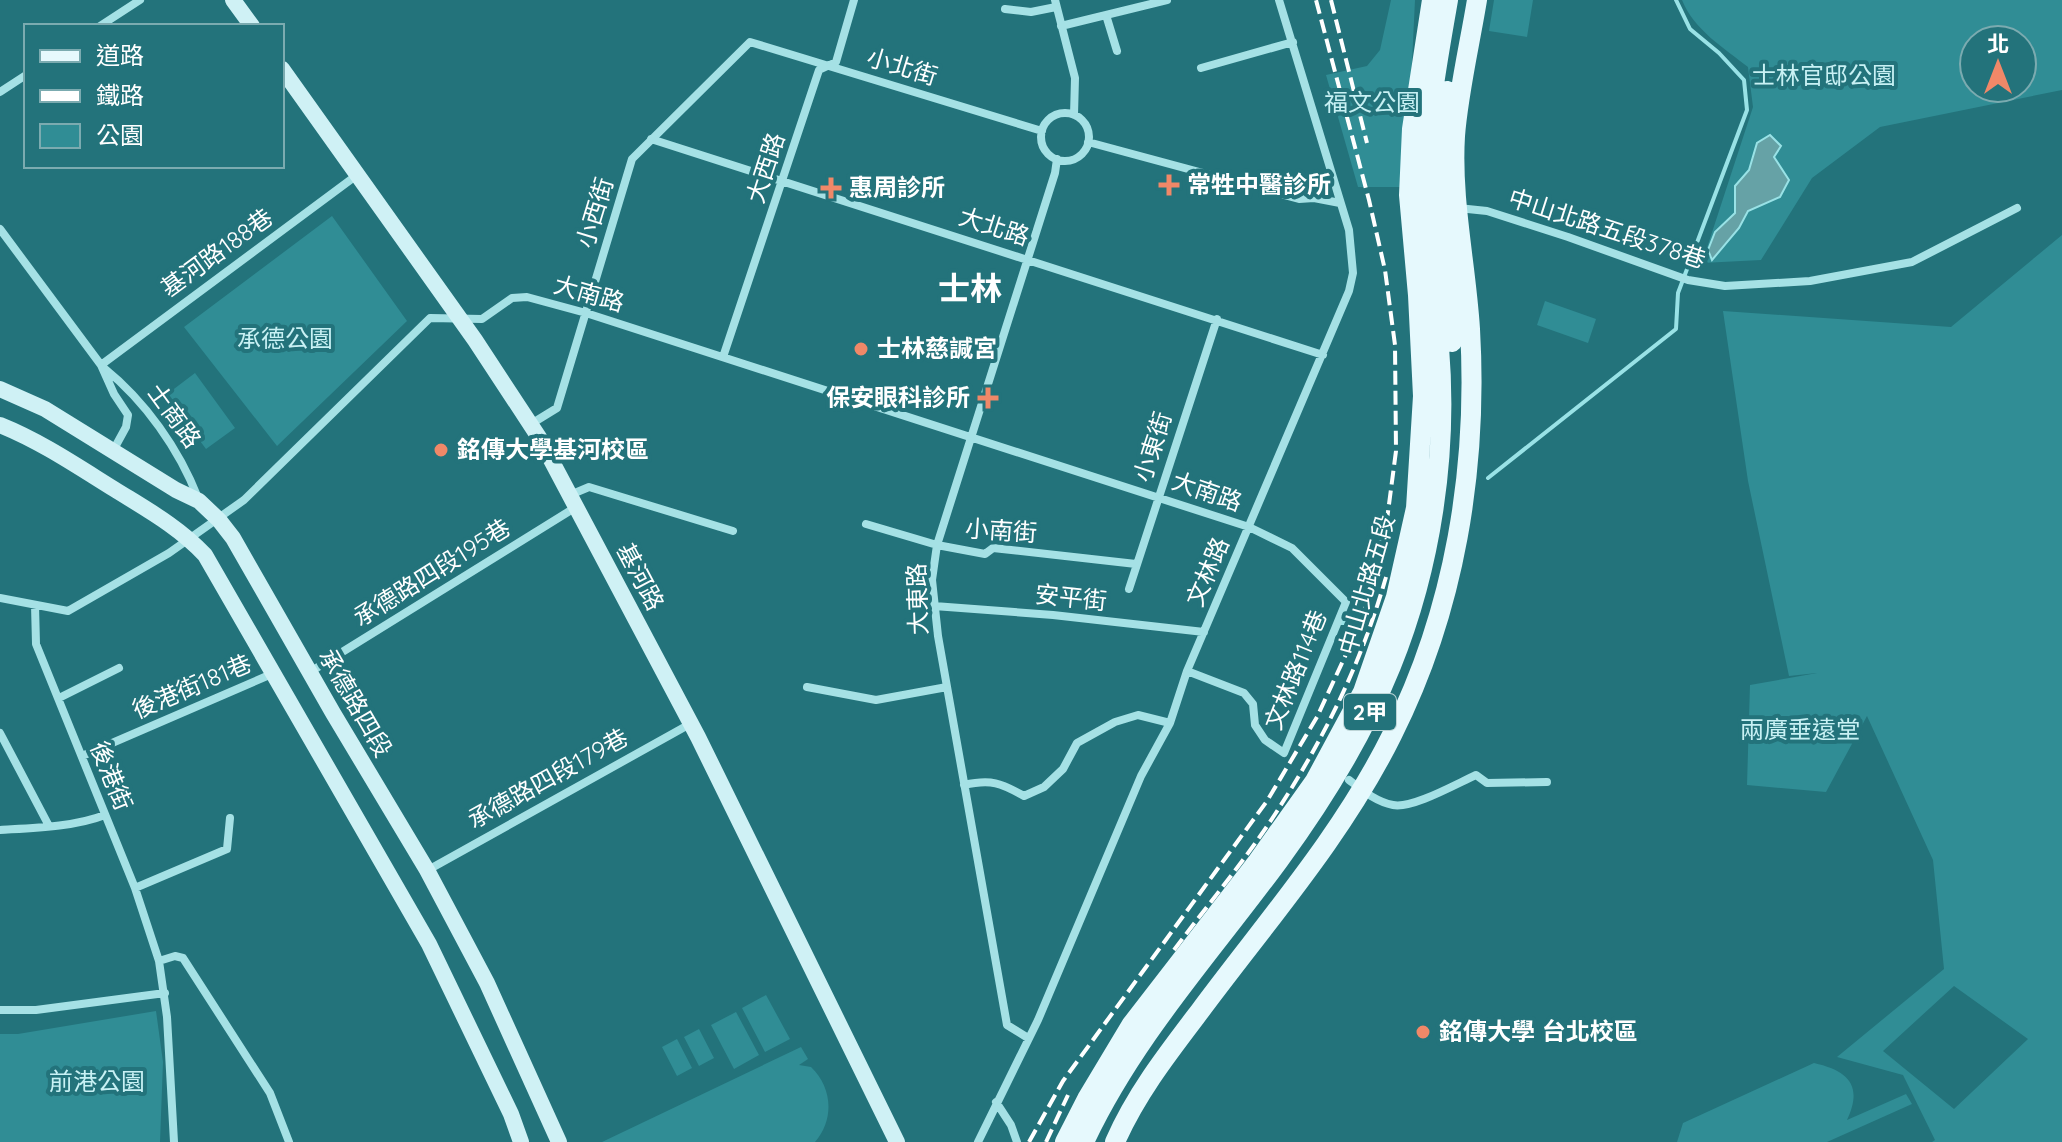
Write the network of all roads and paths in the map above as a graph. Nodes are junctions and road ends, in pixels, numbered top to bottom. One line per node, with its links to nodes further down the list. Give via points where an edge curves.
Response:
1 (140, 0): 13 (street)
2 (233, 0): 14 (main road)
3 (854, 0): 19 (street, 大西路, via 836,62)
4 (1167, 0): 12 (street)
5 (1279, 0): 17 (street, 文林路)
6 (1432, 0): 32 (main road, 中山北路五段, via 1412,129)
7 (1448, 0): 32 (main road, 中山北路五段 / 2甲, via 1426,132)
8 (1461, 0): 32 (main road, 中山北路五段 / 2甲)
9 (1477, 0): 32 (main road, 中山北路五段, via 1455,135)
10 (1056, 3): 11 (street, via 1031,12); 15 (street)
11 (1005, 9)
12 (1106, 15): 15 (street); 18 (street)
13 (103, 24)
14 (251, 24)
15 (1061, 26): 24 (street, via 1075,78)
16 (750, 42): 19 (street, 小北街); 26 (street, 小西街)
17 (1293, 42): 20 (street); 31 (street, 文林路)
18 (1117, 51)
19 (827, 66): 25 (street, 小北街); 30 (street, 大西路, via 819,70)
20 (1201, 68)
21 (284, 72): 29 (main road, 基河路)
22 (24, 76): 23 (street)
23 (0, 92)
24 (1074, 115): 25 (street, via 1054,116); 27 (street, via 1088,129)
25 (1042, 131): 28 (street, via 1046,151)
26 (651, 139): 30 (street, 大北路); 36 (street, 小西街, via 632,159)
27 (1088, 142): 28 (street, via 1076,158); 31 (street, via 1299,199)
28 (1057, 159): 35 (street, 大東路)
29 (358, 175): 37 (main road, 基河路); 41 (street, 基河路188巷)
30 (783, 181): 35 (street, 大北路); 40 (street, 大西路)
31 (1340, 203): 39 (street, 文林路, via 1353,273)
32 (1432, 206): 33 (street, 中山北路五段378巷, via 1501,215 1678,277 1725,286 1810,281 1912,262); 54 (main road, 中山北路五段 / 2甲, via 1439,444); 77 (main road, 中山北路五段 / 2甲, via 1464,290 1470,330 1469,452 1458,544 1414,684 1392,735)
33 (2017, 208)
34 (0, 229): 41 (street, 士商路)
35 (1029, 259): 38 (street, 大北路); 45 (street, 大東路)
36 (586, 313): 37 (street, 大南路, via 527,297 512,298 482,319); 40 (street, 大南路); 43 (street, 小西街, via 557,408)
37 (458, 318): 43 (main road, 基河路); 50 (street, 大南路, via 430,318)
38 (1217, 319): 39 (street, 大北路); 47 (street, 小東街)
39 (1323, 355): 52 (street, 文林路)
40 (723, 357): 45 (street, 大南路)
41 (101, 365): 46 (street, 士商路, via 128,415); 48 (street, 士商路, via 130,390 187,468)
42 (0, 389): 46 (main road, 承德路四段)
43 (531, 424): 49 (main road, 基河路)
44 (0, 425): 55 (main road, via 63,457)
45 (971, 436): 47 (street, 大南路); 56 (street, 大東路)
46 (114, 449): 48 (main road, 承德路四段)
47 (1158, 496): 52 (street, 大南路); 57 (street, 小東街)
48 (199, 501): 50 (main road, 承德路四段)
49 (572, 501): 53 (street, via 589,487); 66 (street, 承德路四段195巷); 72 (main road, 基河路)
50 (219, 520): 55 (street, 大南路); 66 (main road, 承德路四段)
51 (866, 524): 56 (street, 小南街)
52 (1249, 527): 60 (street, 大南路, via 1292,548); 63 (street, 文林路)
53 (733, 531)
54 (1418, 537): 96 (main road, 中山北路五段, via 1363,692 1315,781 1132,1024); 97 (main road, 中山北路五段 / 2甲, via 1405,625 1351,749 1279,859 1136,1049)
55 (190, 539): 61 (street, 大南路, via 68,611); 67 (main road, via 209,561)
56 (937, 545): 57 (street, 小南街, via 985,554 993,548); 62 (street, 大東路)
57 (1136, 564): 58 (street, 小東街)
58 (1129, 589)
59 (0, 598): 61 (street, 大南路)
60 (1346, 602): 65 (street, 文林路114巷, via 1284,753 1255,725 1253,704 1244,693)
61 (35, 605): 70 (street, 後港街, via 36,644)
62 (934, 606): 63 (street, 安平街); 69 (street, 大東路)
63 (1204, 632): 65 (street, 文林路)
64 (119, 668): 70 (street)
65 (1187, 671): 71 (street, 文林路)
66 (310, 672): 82 (main road, 承德路四段)
67 (274, 673): 74 (street, 後港街181巷); 91 (main road, via 429,944)
68 (807, 687): 69 (street, via 876,700)
69 (947, 687): 76 (street, 大東路)
70 (59, 698): 74 (street, 後港街)
71 (1170, 723): 76 (street, via 1138,715 1115,722 1077,743 1063,769 1024,796 985,780); 87 (street, 文林路, via 1141,776)
72 (690, 724): 82 (street, 承德路四段179巷); 93 (main road, 基河路)
73 (0, 733): 80 (street)
74 (82, 756): 78 (street, 後港街)
75 (1547, 782): 77 (street, via 1487,783 1476,775 1395,806)
76 (964, 785): 87 (street, 大東路, via 1007,1025)
77 (1355, 785): 98 (main road, 中山北路五段, via 1141,1063); 99 (main road, 中山北路五段, via 1293,890 1147,1081)
78 (105, 815): 80 (street); 83 (street, 後港街)
79 (230, 818): 83 (street, via 227,849)
80 (49, 826): 81 (street)
81 (0, 830)
82 (427, 870): 92 (main road, 承德路四段, via 487,983)
83 (135, 888): 84 (street, 後港街)
84 (159, 961): 85 (street, 後港街); 90 (street, via 183,958 270,1093)
85 (165, 993): 86 (street); 89 (street, 後港街)
86 (0, 1010)
87 (1028, 1038): 88 (street, 文林路)
88 (996, 1102): 94 (street, 文林路); 95 (street)
89 (174, 1142)
90 (289, 1142)
91 (521, 1142)
92 (559, 1142)
93 (897, 1142)
94 (978, 1142)
95 (1017, 1142)
96 (1065, 1142)
97 (1084, 1142)
98 (1098, 1142)
99 (1115, 1142)

